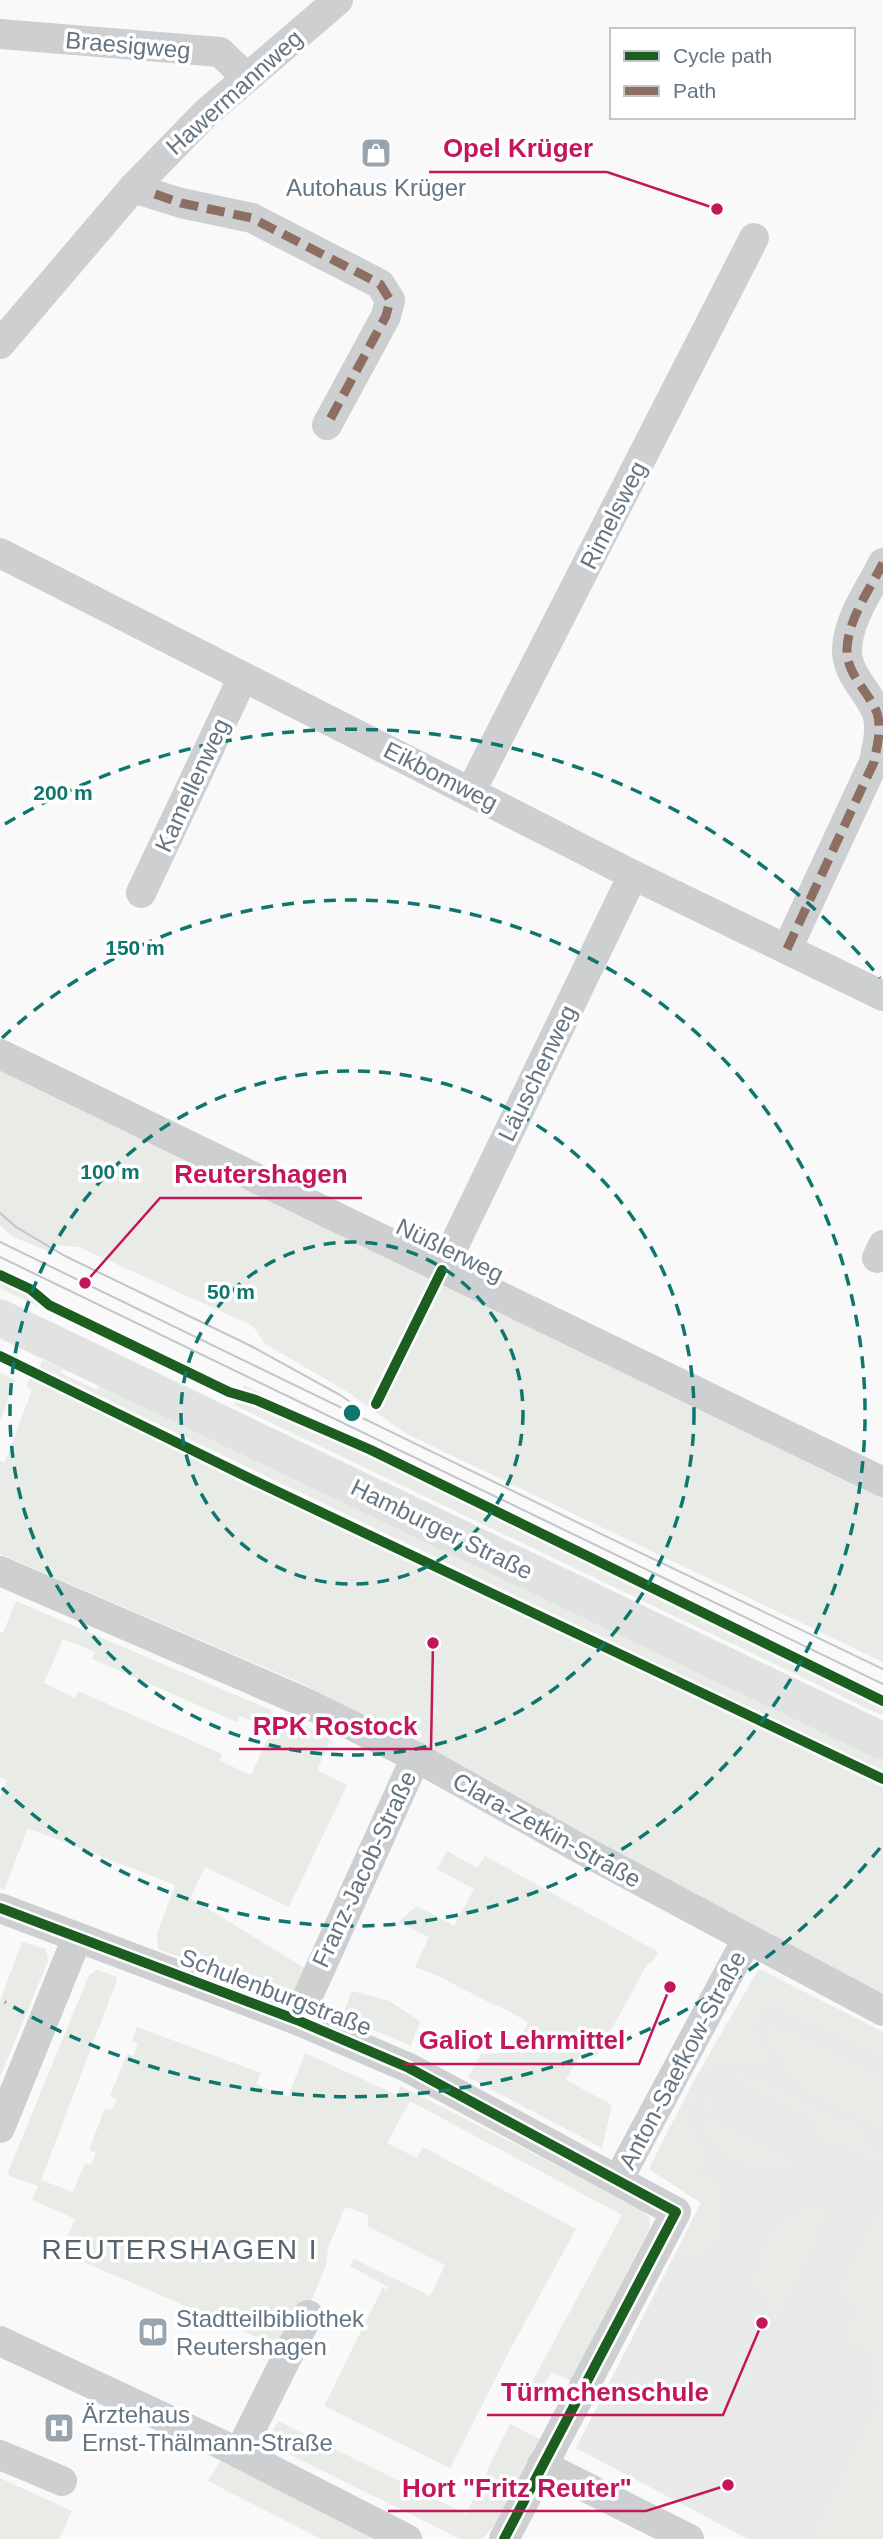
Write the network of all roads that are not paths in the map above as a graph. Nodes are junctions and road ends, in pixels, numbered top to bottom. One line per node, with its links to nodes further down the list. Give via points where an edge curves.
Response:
1 (338, 0): 3 (street, Hawermannweg)
2 (0, 34): 3 (street, Braesigweg, via 220,52)
3 (246, 77): 4 (street, Hawermannweg)
4 (133, 188): 6 (street, Hawermannweg); 7 (street, via 252,218 380,284 390,300 386,316)
5 (754, 238): 11 (street, Rimelsweg)
6 (0, 344)
7 (327, 425)
8 (0, 553): 10 (street, Eikbomweg)
9 (883, 563): 14 (street, via 850,628 847,651 851,668 877,714 880,736 873,762)
10 (243, 677): 11 (street, Eikbomweg); 13 (street, Kamellenweg)
11 (471, 791): 12 (street, Eikbomweg)
12 (633, 875): 14 (street, Eikbomweg); 17 (street, Läuschenweg)
13 (141, 892)
14 (787, 949): 15 (street, Eikbomweg)
15 (883, 996)
16 (0, 1054): 17 (street, Nüßlerweg)
17 (442, 1270): 19 (street, Nüßlerweg)
18 (0, 1318): 21 (main road, Hamburger Straße)
19 (883, 1482)
20 (0, 1571): 22 (street, Clara-Zetkin-Straße, via 284,1693)
21 (883, 1741)
22 (416, 1757): 25 (street, Clara-Zetkin-Straße); 27 (street, Franz-Jacob-Straße)
23 (0, 1908): 24 (street, Schulenburgstraße)
24 (77, 1938): 27 (street, Schulenburgstraße); 28 (street)
25 (747, 1939): 26 (street, Clara-Zetkin-Straße); 29 (street, Anton-Saefkow-Straße)
26 (883, 2011)
27 (297, 2020): 29 (street, Schulenburgstraße, via 409,2068)
28 (0, 2128)
29 (618, 2180): 34 (street, Schulenburgstraße, via 676,2212)
30 (308, 2315): 32 (street)
31 (0, 2342): 32 (street)
32 (239, 2454): 36 (street)
33 (0, 2455): 35 (street)
34 (542, 2465): 37 (street); 38 (street)
35 (62, 2481)
36 (408, 2539)
37 (504, 2539)
38 (689, 2539)

